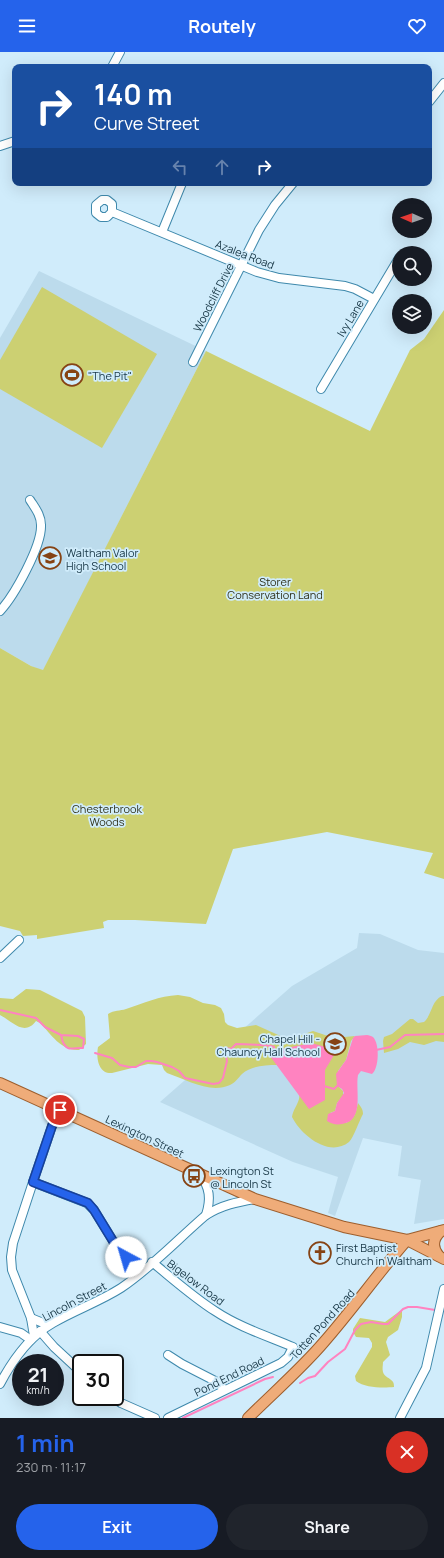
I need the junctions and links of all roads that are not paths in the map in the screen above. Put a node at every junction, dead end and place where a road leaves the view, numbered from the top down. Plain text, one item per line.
1 (120, 52) edge
2 (114, 64) edge
3 (444, 83) edge
4 (432, 98) edge
5 (12, 142) edge
6 (0, 146) edge
7 (181, 186) edge
8 (291, 186) edge
9 (112, 212) dead end
10 (162, 232) junction
11 (241, 266) junction
12 (392, 270) edge
13 (374, 300) junction
14 (193, 362) dead end
15 (320, 389) dead end
16 (30, 500) dead end
17 (0, 611) edge
18 (19, 940) dead end
19 (0, 958) edge
20 (0, 1083) edge
21 (60, 1110) junction
22 (200, 1174) junction
23 (33, 1182) junction
24 (255, 1199) junction
25 (206, 1215) junction
26 (442, 1230) edge
27 (407, 1240) junction
28 (442, 1258) edge
29 (152, 1262) junction
30 (138, 1274) junction
31 (444, 1289) edge
32 (31, 1318) junction
33 (48, 1326) junction
34 (0, 1327) edge
35 (35, 1336) junction
36 (293, 1347) joint
37 (168, 1355) dead end
38 (72, 1364) edge
39 (3, 1373) edge
40 (0, 1384) edge
41 (224, 1390) junction
42 (124, 1404) edge
43 (156, 1418) edge
44 (168, 1418) edge
45 (248, 1418) edge
46 (400, 1418) edge

1 - 2 street
3 - 4 street
5 - 6 street
7 - 10 street
8 - 11 street, Woodcliff Drive
9 - 10 street, Azalea Road
10 - 11 street, Azalea Road
11 - 13 street, Azalea Road
11 - 14 street, Woodcliff Drive
12 - 13 street, Ivy Lane
13 - 15 street, Ivy Lane
16 - 17 street
18 - 19 street
20 - 21 main road, Lexington Street
21 - 22 main road, Lexington Street
21 - 23 street
22 - 24 main road, Lexington Street
22 - 25 street
23 - 30 street
23 - 32 street
24 - 25 street, Lincoln Street
24 - 27 main road, Lexington Street
25 - 29 street, Lincoln Street
26 - 27 main road, Lexington Street
26 - 28 main road
27 - 28 main road
27 - 45 main road, Totten Pond Road
29 - 30 street, Lincoln Street
29 - 36 street, Bigelow Road
30 - 33 street, Lincoln Street
31 - 46 street
32 - 33 street
32 - 35 street
33 - 35 street, Lincoln Street
34 - 35 street
35 - 38 street
35 - 39 street, Lincoln Street
36 - 41 street, Pond End Road
37 - 41 street
39 - 40 street, Lincoln Street
41 - 44 street, Pond End Road
42 - 43 street

